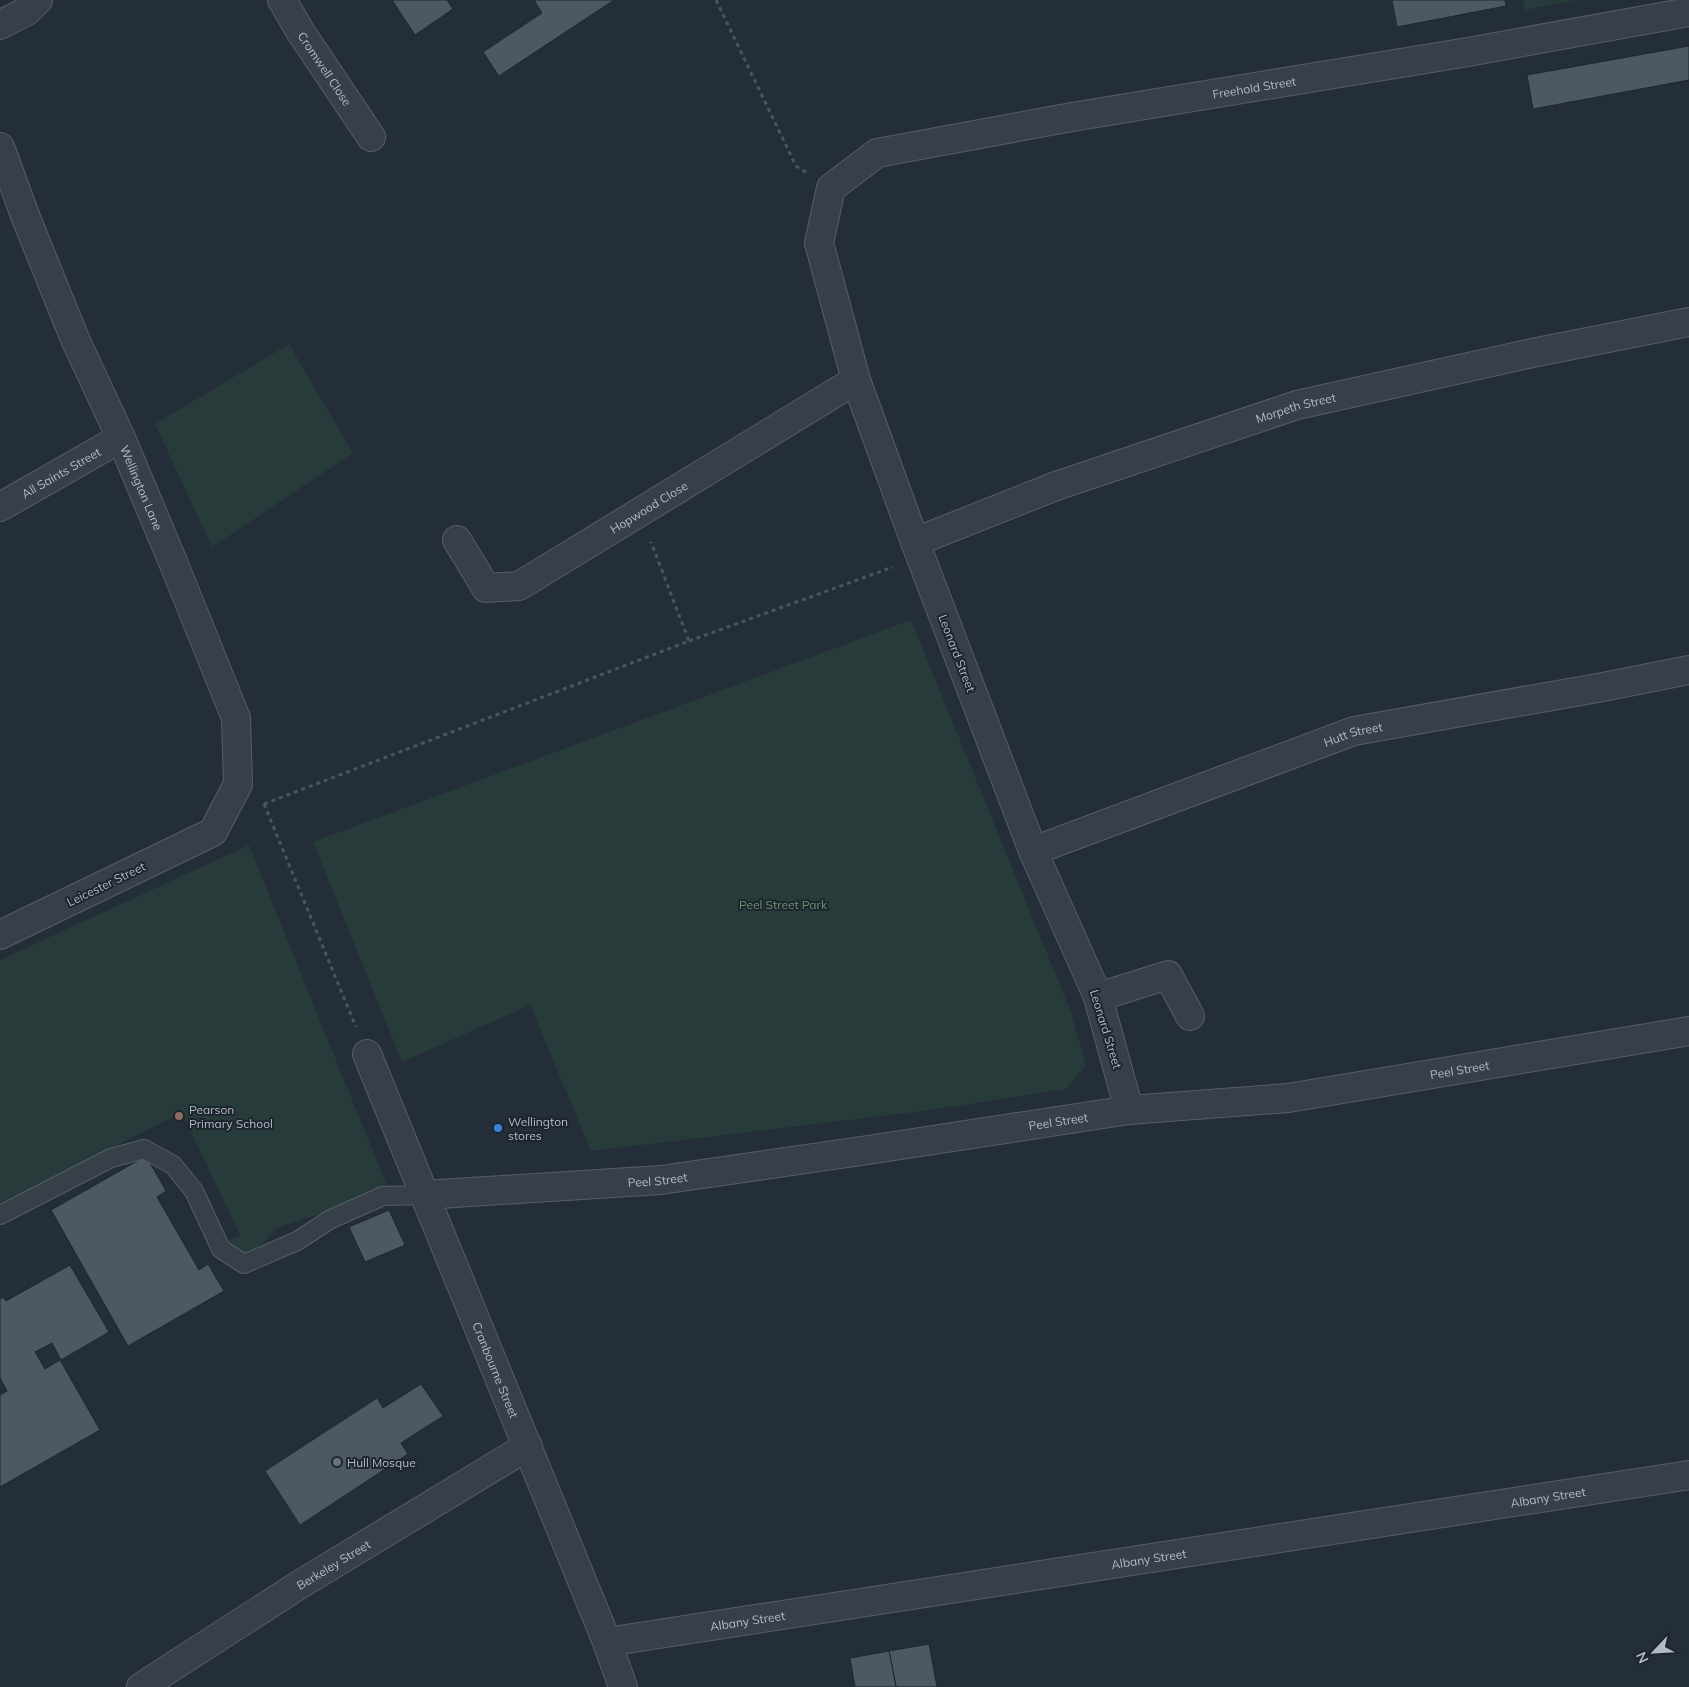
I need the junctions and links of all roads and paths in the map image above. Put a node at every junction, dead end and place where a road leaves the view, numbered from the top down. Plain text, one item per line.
1 (38, 0) edge
2 (282, 0) edge
3 (716, 0) edge
4 (1689, 12) edge
5 (0, 25) edge
6 (371, 137) dead end
7 (0, 147) edge
8 (831, 188) junction
9 (1689, 322) edge
10 (856, 380) junction
11 (121, 438) junction
12 (0, 507) edge
13 (639, 513) junction
14 (457, 540) dead end
15 (918, 549) junction
16 (689, 641) junction
17 (1689, 670) edge
18 (238, 784) junction
19 (264, 804) junction
20 (213, 832) joint
21 (1033, 851) junction
22 (0, 935) edge
23 (1098, 998) junction
24 (1190, 1016) dead end
25 (1689, 1031) edge
26 (367, 1054) joint
27 (1129, 1110) junction
28 (424, 1195) junction
29 (0, 1215) edge
30 (528, 1446) junction
31 (1689, 1476) edge
32 (607, 1642) junction
33 (141, 1687) edge
34 (623, 1687) edge

1 - 5 street
2 - 6 street, Cromwell Close
3 - 8 path
4 - 8 street, Freehold Street
7 - 11 street, Wellington Lane
8 - 10 street, Leonard Street
9 - 15 street, Morpeth Street
10 - 13 street, Hopwood Close
10 - 15 street, Leonard Street
11 - 12 street, All Saints Street
11 - 18 street, Wellington Lane
13 - 14 street, Hopwood Close
13 - 16 path
15 - 16 path
15 - 21 street, Leonard Street
16 - 19 path
17 - 21 street, Hutt Street
18 - 19 path
18 - 20 street, Wellington Lane
19 - 26 path
20 - 22 street, Leicester Street
21 - 23 street, Leonard Street
23 - 24 street
23 - 27 street, Leonard Street
25 - 27 street, Peel Street
26 - 28 street, Cranbourne Street
27 - 28 street, Peel Street
28 - 29 lane
28 - 30 street, Cranbourne Street
30 - 32 street, Cranbourne Street
30 - 33 street, Berkeley Street
31 - 32 street, Albany Street
32 - 34 street, Cranbourne Street

